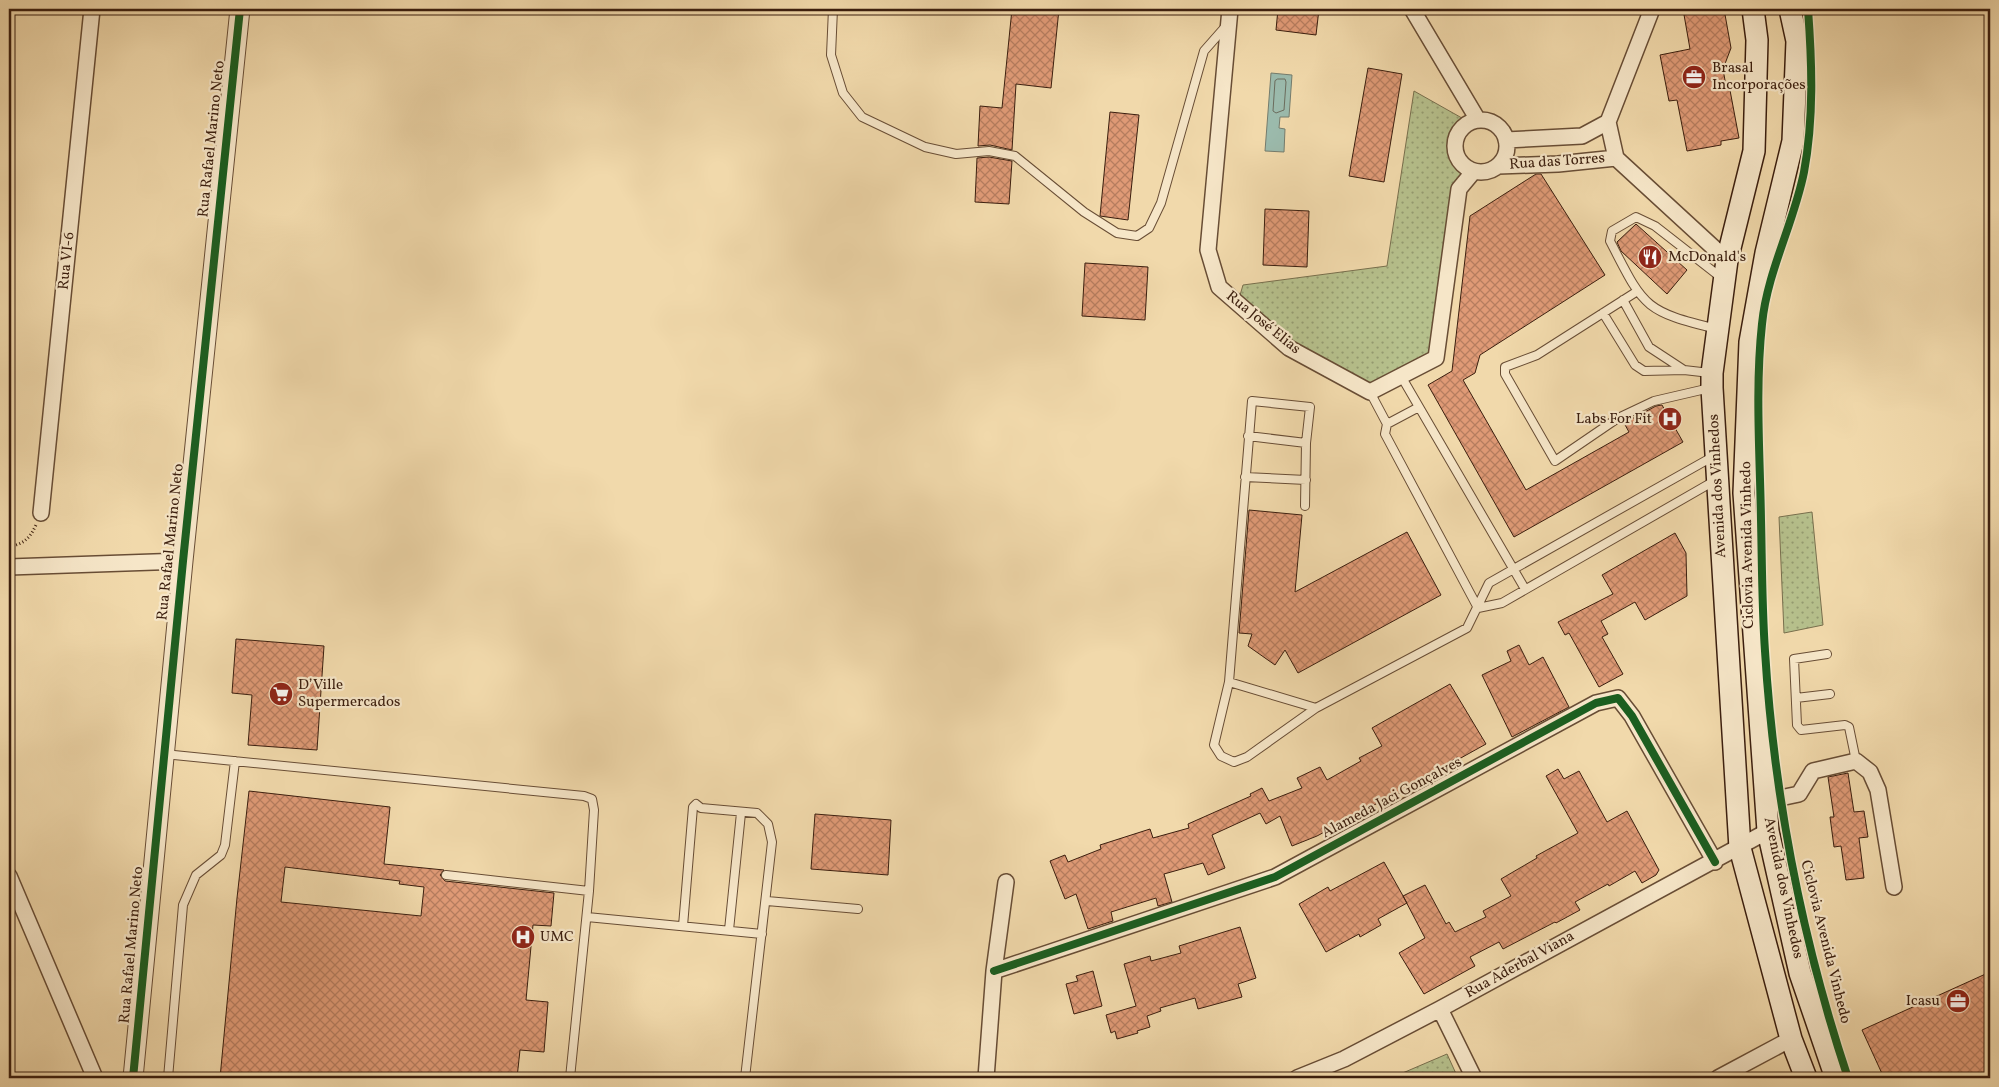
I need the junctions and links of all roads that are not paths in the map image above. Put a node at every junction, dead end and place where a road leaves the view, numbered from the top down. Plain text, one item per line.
1 (92, 9) edge
2 (240, 9) edge
3 (833, 9) edge
4 (1412, 9) edge
5 (1652, 9) edge
6 (1753, 9) edge
7 (1790, 9) edge
8 (1230, 15) edge
9 (1478, 120) junction
10 (1608, 122) junction
11 (1506, 140) junction
12 (1616, 158) junction
13 (1498, 166) junction
14 (1474, 171) junction
15 (1726, 270) junction
16 (1636, 292) junction
17 (1623, 300) junction
18 (1603, 313) junction
19 (1718, 329) junction
20 (1684, 370) junction
21 (1401, 376) junction
22 (1712, 380) junction
23 (1370, 392) junction
24 (1419, 407) junction
25 (1387, 424) junction
26 (1248, 436) junction
27 (1306, 443) junction
28 (1716, 454) junction
29 (1245, 477) junction
30 (1718, 479) junction
31 (1306, 480) junction
32 (1305, 506) dead end
33 (42, 513) road end
34 (183, 562) junction
35 (9, 567) edge
36 (1513, 569) junction
37 (1525, 589) junction
38 (1478, 608) junction
39 (1728, 649) junction
40 (1755, 649) junction
41 (1827, 654) dead end
42 (1228, 682) junction
43 (1830, 694) dead end
44 (1796, 698) junction
45 (1316, 708) junction
46 (164, 754) junction
47 (234, 760) junction
48 (1856, 761) junction
49 (1767, 807) junction
50 (741, 813) junction
51 (1768, 831) junction
52 (1740, 848) junction
53 (1715, 862) junction
54 (446, 875) dead end
55 (9, 876) edge
56 (1006, 882) dead end
57 (1894, 887) dead end
58 (589, 891) junction
59 (767, 900) junction
60 (858, 909) dead end
61 (587, 917) junction
62 (683, 926) junction
63 (729, 930) junction
64 (762, 934) junction
65 (994, 971) junction
66 (1440, 1009) junction
67 (1791, 1039) junction
68 (95, 1078) edge
69 (134, 1078) edge
70 (168, 1078) edge
71 (570, 1078) edge
72 (745, 1078) edge
73 (986, 1078) edge
74 (1297, 1078) edge
75 (1474, 1078) edge
76 (1718, 1078) edge
77 (1806, 1078) edge
78 (1836, 1078) edge

1 - 33 street, Rua VI-6
2 - 34 street, Rua Rafael Marino Neto
3 - 8 lane
4 - 9 street
5 - 10 street
6 - 15 main road, Avenida dos Vinhedos
7 - 40 main road, Avenida dos Vinhedos
8 - 23 street, Rua José Elias
9 - 11 street
9 - 14 street
10 - 11 street, Rua das Torres
10 - 12 street
11 - 13 street
12 - 13 street, Rua das Torres
12 - 15 street
13 - 14 street
14 - 21 street
15 - 16 lane
15 - 19 main road, Avenida dos Vinhedos
16 - 17 lane
16 - 19 lane
17 - 18 lane
17 - 20 lane
18 - 20 lane
18 - 22 lane
19 - 22 main road, Avenida dos Vinhedos
20 - 22 lane
21 - 23 street
21 - 24 lane
22 - 28 main road, Avenida dos Vinhedos
23 - 25 lane
24 - 25 lane
24 - 36 lane
25 - 38 lane
26 - 27 lane
26 - 27 lane
26 - 29 lane
27 - 31 lane
28 - 30 main road, Avenida dos Vinhedos
28 - 36 lane
29 - 31 lane
29 - 42 lane
30 - 37 lane
30 - 39 main road, Avenida dos Vinhedos
31 - 32 lane
34 - 35 street
34 - 46 street, Rua Rafael Marino Neto
36 - 37 lane
36 - 38 lane
37 - 38 lane
38 - 45 lane
39 - 40 main road
39 - 52 main road, Avenida dos Vinhedos
40 - 49 main road, Avenida dos Vinhedos
41 - 44 lane
42 - 45 lane
42 - 45 lane
43 - 44 lane
44 - 48 lane
46 - 47 lane
46 - 69 street, Rua Rafael Marino Neto
47 - 58 lane
47 - 70 lane
48 - 49 street
48 - 57 street
49 - 51 main road, Avenida dos Vinhedos
50 - 59 lane
50 - 62 lane
50 - 63 lane
51 - 52 street, Rua Aderbal Viana
51 - 78 main road, Avenida dos Vinhedos
52 - 53 street, Rua Aderbal Viana
52 - 67 main road, Avenida dos Vinhedos
53 - 65 street, Alameda Jaci Gonçalves
53 - 66 street, Rua Aderbal Viana
54 - 58 lane
55 - 68 street
56 - 65 street
58 - 61 lane
59 - 60 lane
59 - 64 lane
61 - 62 lane
61 - 71 lane
62 - 63 lane
63 - 64 lane
64 - 72 lane
65 - 73 street
66 - 74 street, Rua Aderbal Viana
66 - 75 street
67 - 76 street
67 - 77 main road, Avenida dos Vinhedos

